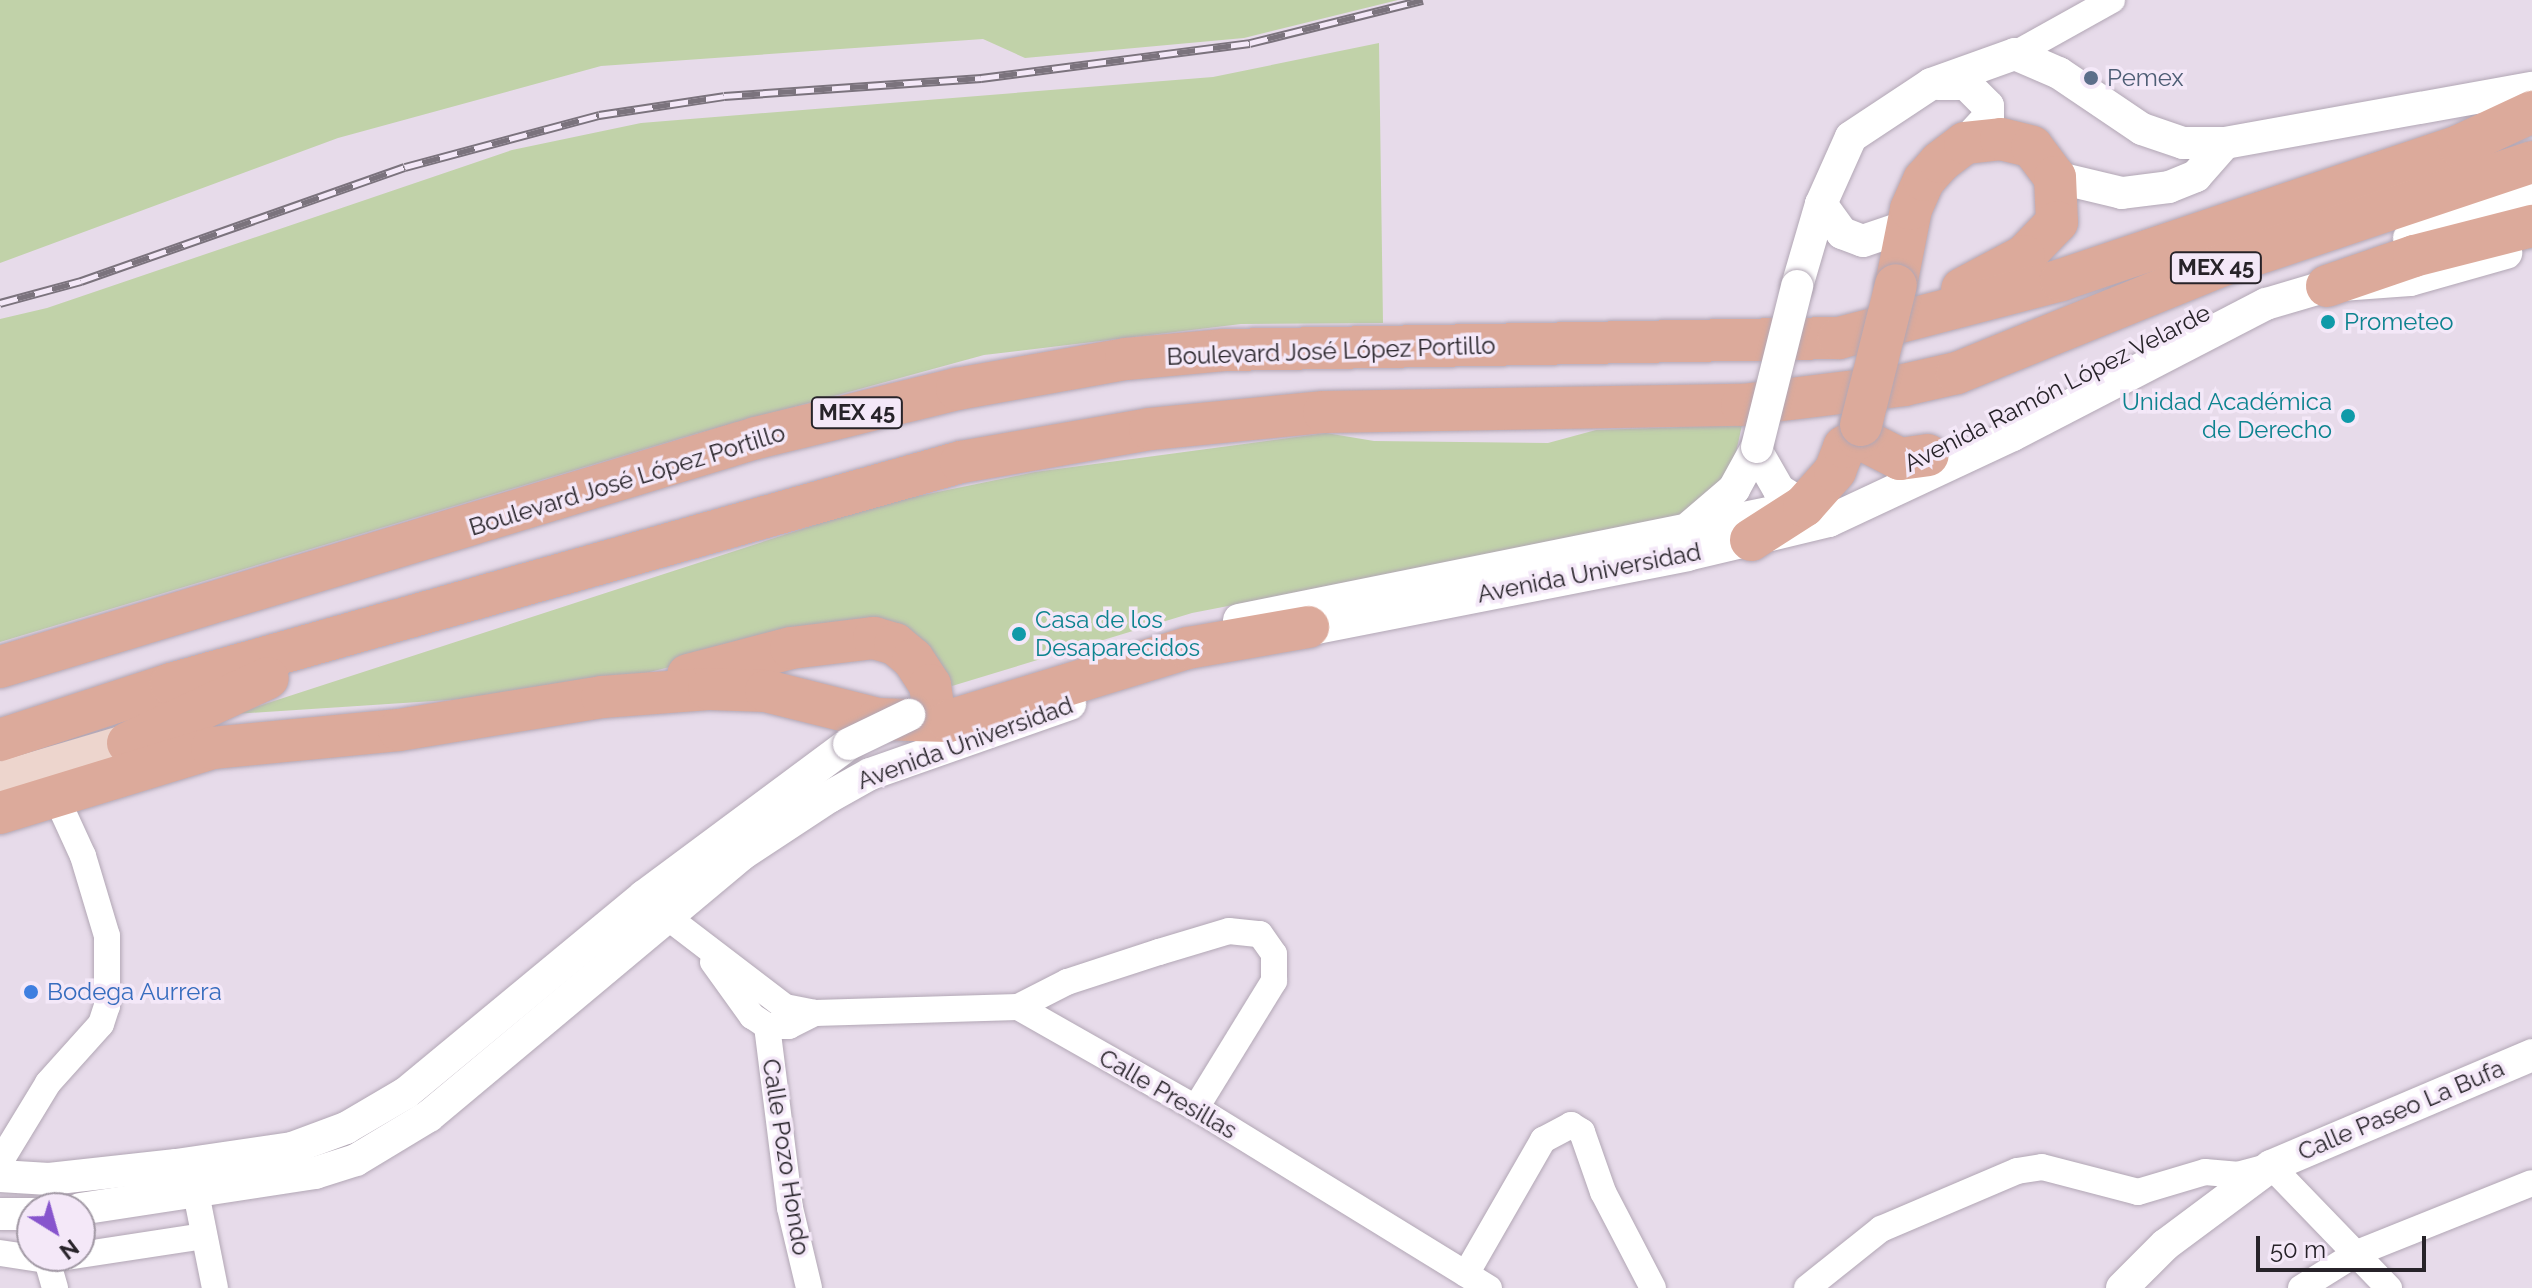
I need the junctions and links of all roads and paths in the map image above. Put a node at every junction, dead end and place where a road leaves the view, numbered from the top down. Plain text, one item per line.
1 (2112, 0) edge
2 (2015, 54) junction
3 (1931, 84) junction
4 (2532, 88) edge
5 (2532, 112) edge
6 (1965, 143) junction
7 (2225, 143) junction
8 (2532, 162) edge
9 (2055, 177) junction
10 (2532, 199) edge
11 (1821, 204) junction
12 (1907, 226) junction
13 (2532, 226) edge
14 (2532, 246) edge
15 (2327, 286) junction
16 (1905, 302) junction
17 (1860, 431) junction
18 (1756, 449) junction
19 (1928, 455) junction
20 (1860, 498) junction
21 (1817, 513) junction
22 (1681, 533) junction
23 (1751, 540) joint
24 (1308, 627) junction
25 (354, 636) junction
26 (0, 667) edge
27 (602, 697) junction
28 (934, 707) junction
29 (0, 740) edge
30 (128, 743) junction
31 (212, 748) junction
32 (0, 781) edge
33 (56, 797) junction
34 (0, 813) edge
35 (654, 907) junction
36 (703, 947) junction
37 (1018, 1007) junction
38 (815, 1013) junction
39 (767, 1026) junction
40 (2532, 1055) edge
41 (1196, 1108) junction
42 (0, 1162) edge
43 (2271, 1166) junction
44 (0, 1176) edge
45 (2532, 1183) edge
46 (196, 1193) junction
47 (96, 1207) edge
48 (203, 1236) junction
49 (96, 1252) edge
50 (2357, 1253) junction
51 (1466, 1274) junction
52 (215, 1288) edge
53 (809, 1288) edge
54 (1489, 1288) edge
55 (1653, 1288) edge
56 (1807, 1288) edge
57 (2122, 1288) edge
58 (2301, 1288) edge
59 (2389, 1288) edge

1 - 2 street
2 - 3 street
2 - 7 street
3 - 6 street
3 - 11 street
4 - 7 street
5 - 16 main road, MEX 45
6 - 9 main road
6 - 12 main road
7 - 9 street
8 - 25 main road, MEX 45
9 - 16 main road
10 - 19 street, Avenida Ramón López Velarde
11 - 12 street
11 - 18 street, bridge
12 - 16 main road
13 - 15 main road
14 - 15 street, Avenida Ramón López Velarde
15 - 20 street, Avenida Ramón López Velarde
16 - 17 main road, bridge
16 - 26 main road, Boulevard José López Portillo / MEX 45
17 - 19 main road
17 - 21 main road
18 - 21 street
18 - 22 street
19 - 20 street, Avenida Ramón López Velarde
20 - 21 street, Avenida Universidad
21 - 22 street, Avenida Universidad
21 - 23 main road
22 - 28 street, Avenida Universidad
23 - 24 street, Avenida Universidad
24 - 27 main road
24 - 35 street, Avenida Universidad
25 - 29 main road, MEX 45
25 - 30 main road
27 - 28 main road
27 - 31 main road
28 - 35 street, Avenida Universidad, bridge
30 - 31 main road
30 - 32 main road
31 - 33 main road
33 - 34 main road
33 - 42 street
35 - 36 street, Calle Pozo Hondo
35 - 44 street, Avenida Universidad
35 - 46 street, Avenida Universidad
36 - 38 street, Calle Pozo Hondo
36 - 39 street, Calle Pozo Hondo
37 - 38 street
37 - 41 street, Calle Presillas
37 - 41 street
38 - 39 street, Calle Pozo Hondo
39 - 53 street, Calle Pozo Hondo
40 - 43 street, Calle Paseo La Bufa
41 - 51 street, Calle Presillas
43 - 50 street
43 - 56 street
43 - 57 street, Calle Paseo La Bufa
45 - 50 street
46 - 47 street, Avenida Universidad
46 - 48 street
48 - 49 street
48 - 52 street
50 - 58 street
50 - 59 street
51 - 54 street, Calle Presillas
51 - 55 street

